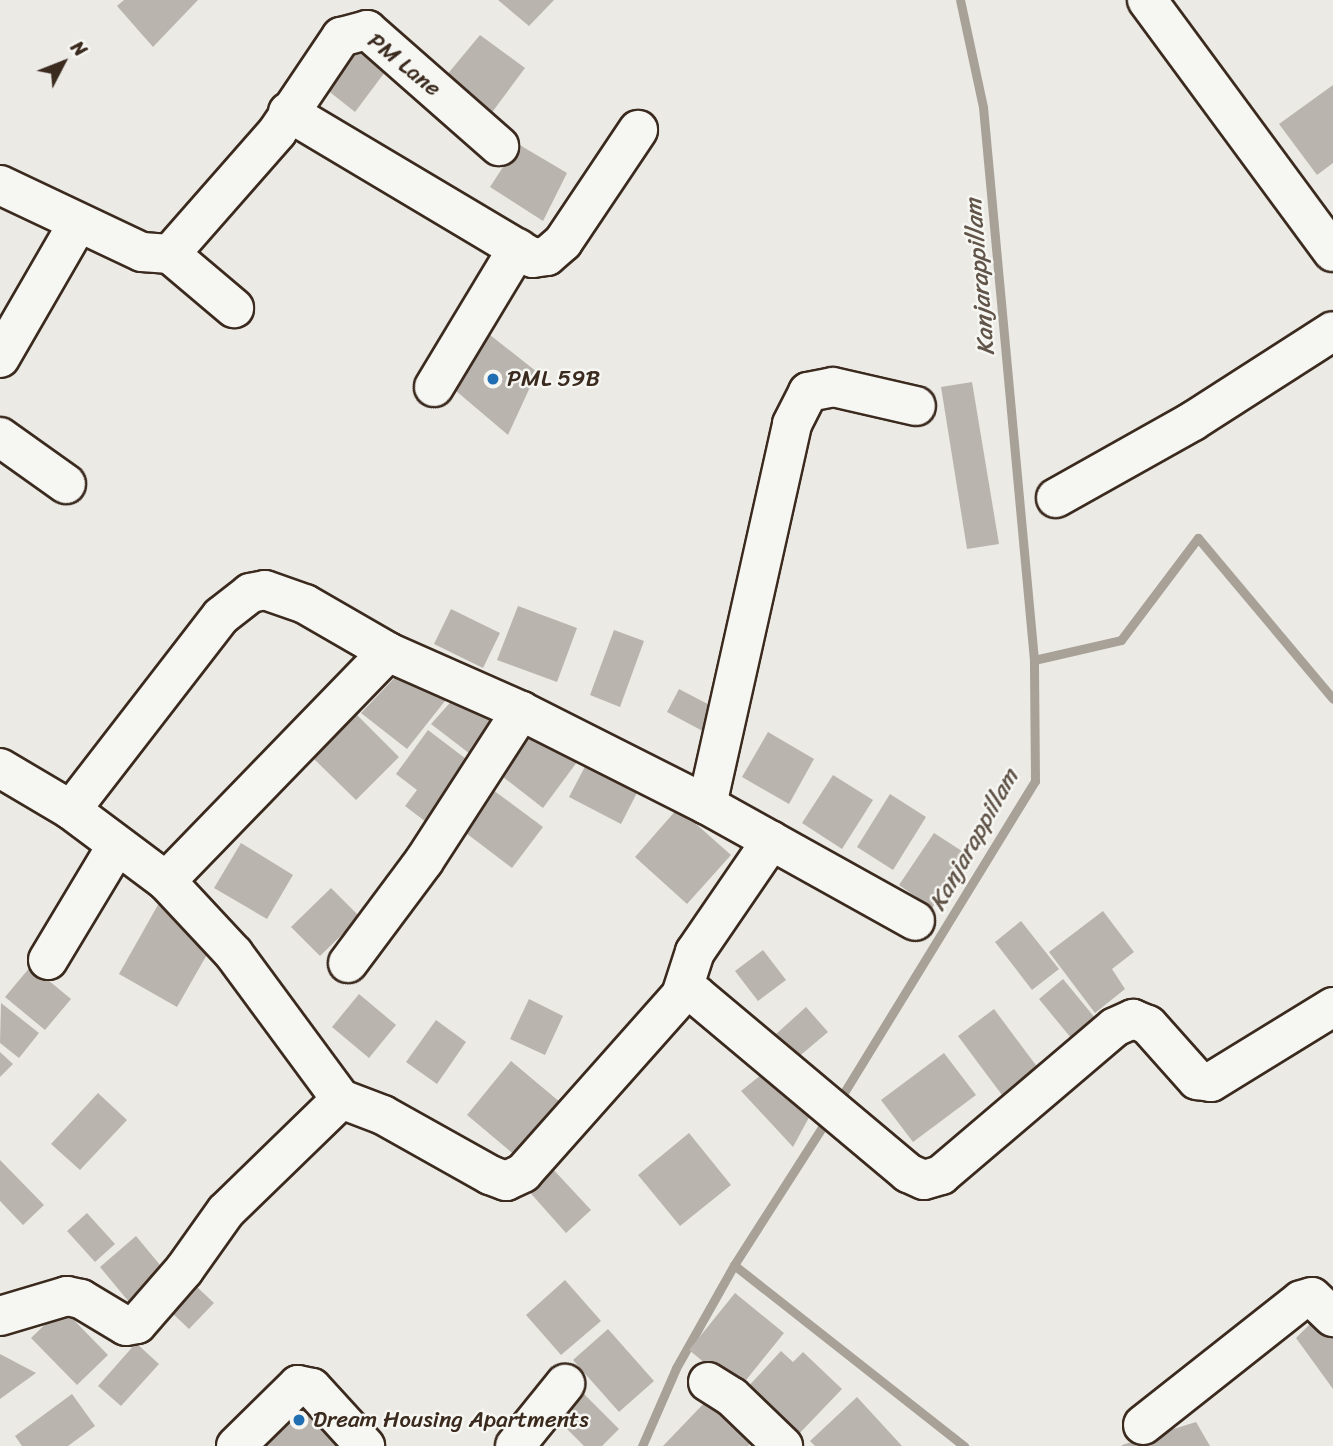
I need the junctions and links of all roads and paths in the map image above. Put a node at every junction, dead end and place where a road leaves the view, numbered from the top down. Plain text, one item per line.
1 (1147, 0) edge
2 (288, 112) junction
3 (638, 130) dead end
4 (499, 146) dead end
5 (0, 185) edge
6 (78, 223) junction
7 (518, 248) junction
8 (1333, 252) edge
9 (170, 254) junction
10 (234, 308) dead end
11 (1333, 331) edge
12 (0, 358) edge
13 (434, 387) dead end
14 (916, 406) dead end
15 (0, 438) edge
16 (66, 484) dead end
17 (1056, 498) dead end
18 (388, 653) junction
19 (521, 711) junction
20 (0, 768) edge
21 (707, 805) junction
22 (71, 810) junction
23 (771, 841) junction
24 (117, 845) junction
25 (166, 881) junction
26 (915, 921) dead end
27 (48, 960) dead end
28 (348, 963) dead end
29 (681, 995) junction
30 (1333, 1007) edge
31 (341, 1100) junction
32 (0, 1316) edge
33 (1333, 1317) edge
34 (708, 1382) dead end
35 (565, 1384) dead end
36 (1143, 1425) dead end
37 (236, 1446) edge
38 (365, 1446) edge
39 (514, 1446) edge
40 (782, 1446) edge

1 - 8 street
2 - 4 street, PM Lane
2 - 7 street
2 - 9 street, PM Lane
3 - 7 street
5 - 6 street
6 - 9 street
6 - 12 street
7 - 13 street
9 - 10 street
11 - 17 street
14 - 21 street
15 - 16 street
18 - 19 street
18 - 22 street
18 - 25 street
19 - 21 street
19 - 28 street
20 - 22 street
21 - 23 street
22 - 24 street
23 - 26 street
23 - 29 street
24 - 25 street
24 - 27 street
25 - 31 street
29 - 30 street
29 - 31 street
31 - 32 street
33 - 36 street
34 - 40 street
35 - 39 street
37 - 38 street

